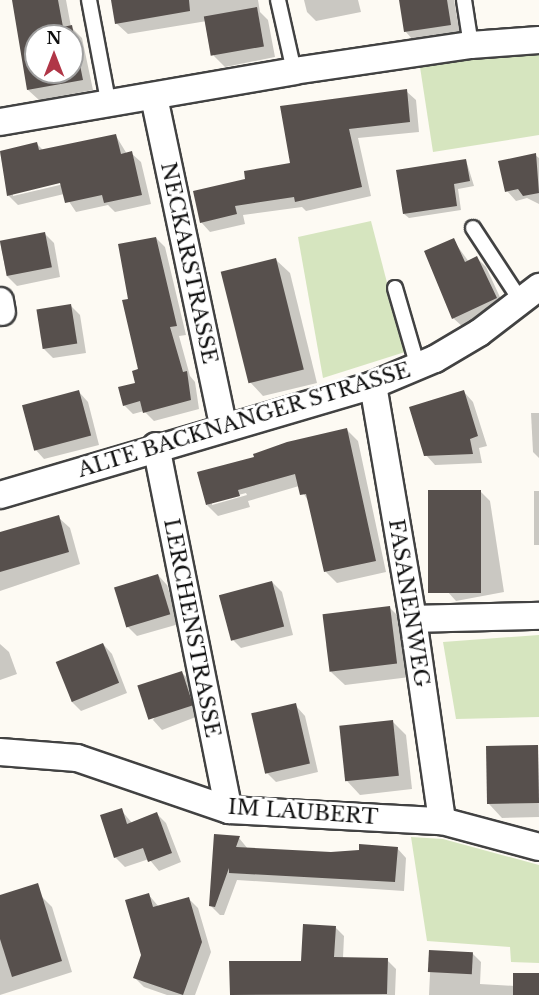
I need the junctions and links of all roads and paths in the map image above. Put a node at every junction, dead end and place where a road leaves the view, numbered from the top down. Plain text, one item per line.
1 (89, 0) edge
2 (278, 0) edge
3 (464, 0) edge
4 (539, 40) edge
5 (471, 45) junction
6 (294, 71) junction
7 (154, 98) junction
8 (109, 105) junction
9 (0, 122) edge
10 (473, 228) dead end
11 (395, 288) dead end
12 (530, 294) edge
13 (418, 367) junction
14 (373, 385) junction
15 (224, 428) junction
16 (156, 446) junction
17 (0, 495) edge
18 (539, 616) edge
19 (413, 619) junction
20 (0, 752) edge
21 (229, 810) junction
22 (442, 821) junction
23 (539, 848) edge

1 - 8 lane
2 - 6 lane
3 - 5 lane
4 - 5 street
5 - 6 street
6 - 7 street
7 - 8 street
7 - 15 street, NECKARSTRASSE
8 - 9 street
10 - 12 lane
11 - 13 lane
12 - 13 street, ALTE BACKNANGER STRASSE
13 - 14 street, ALTE BACKNANGER STRASSE
14 - 15 street, ALTE BACKNANGER STRASSE
14 - 19 street, FASANENWEG
15 - 16 street, ALTE BACKNANGER STRASSE
16 - 17 street, ALTE BACKNANGER STRASSE
16 - 21 street, LERCHENSTRASSE
18 - 19 street
19 - 22 street, FASANENWEG
20 - 21 street, IM LAUBERT
21 - 22 street, IM LAUBERT
22 - 23 street, IM LAUBERT

